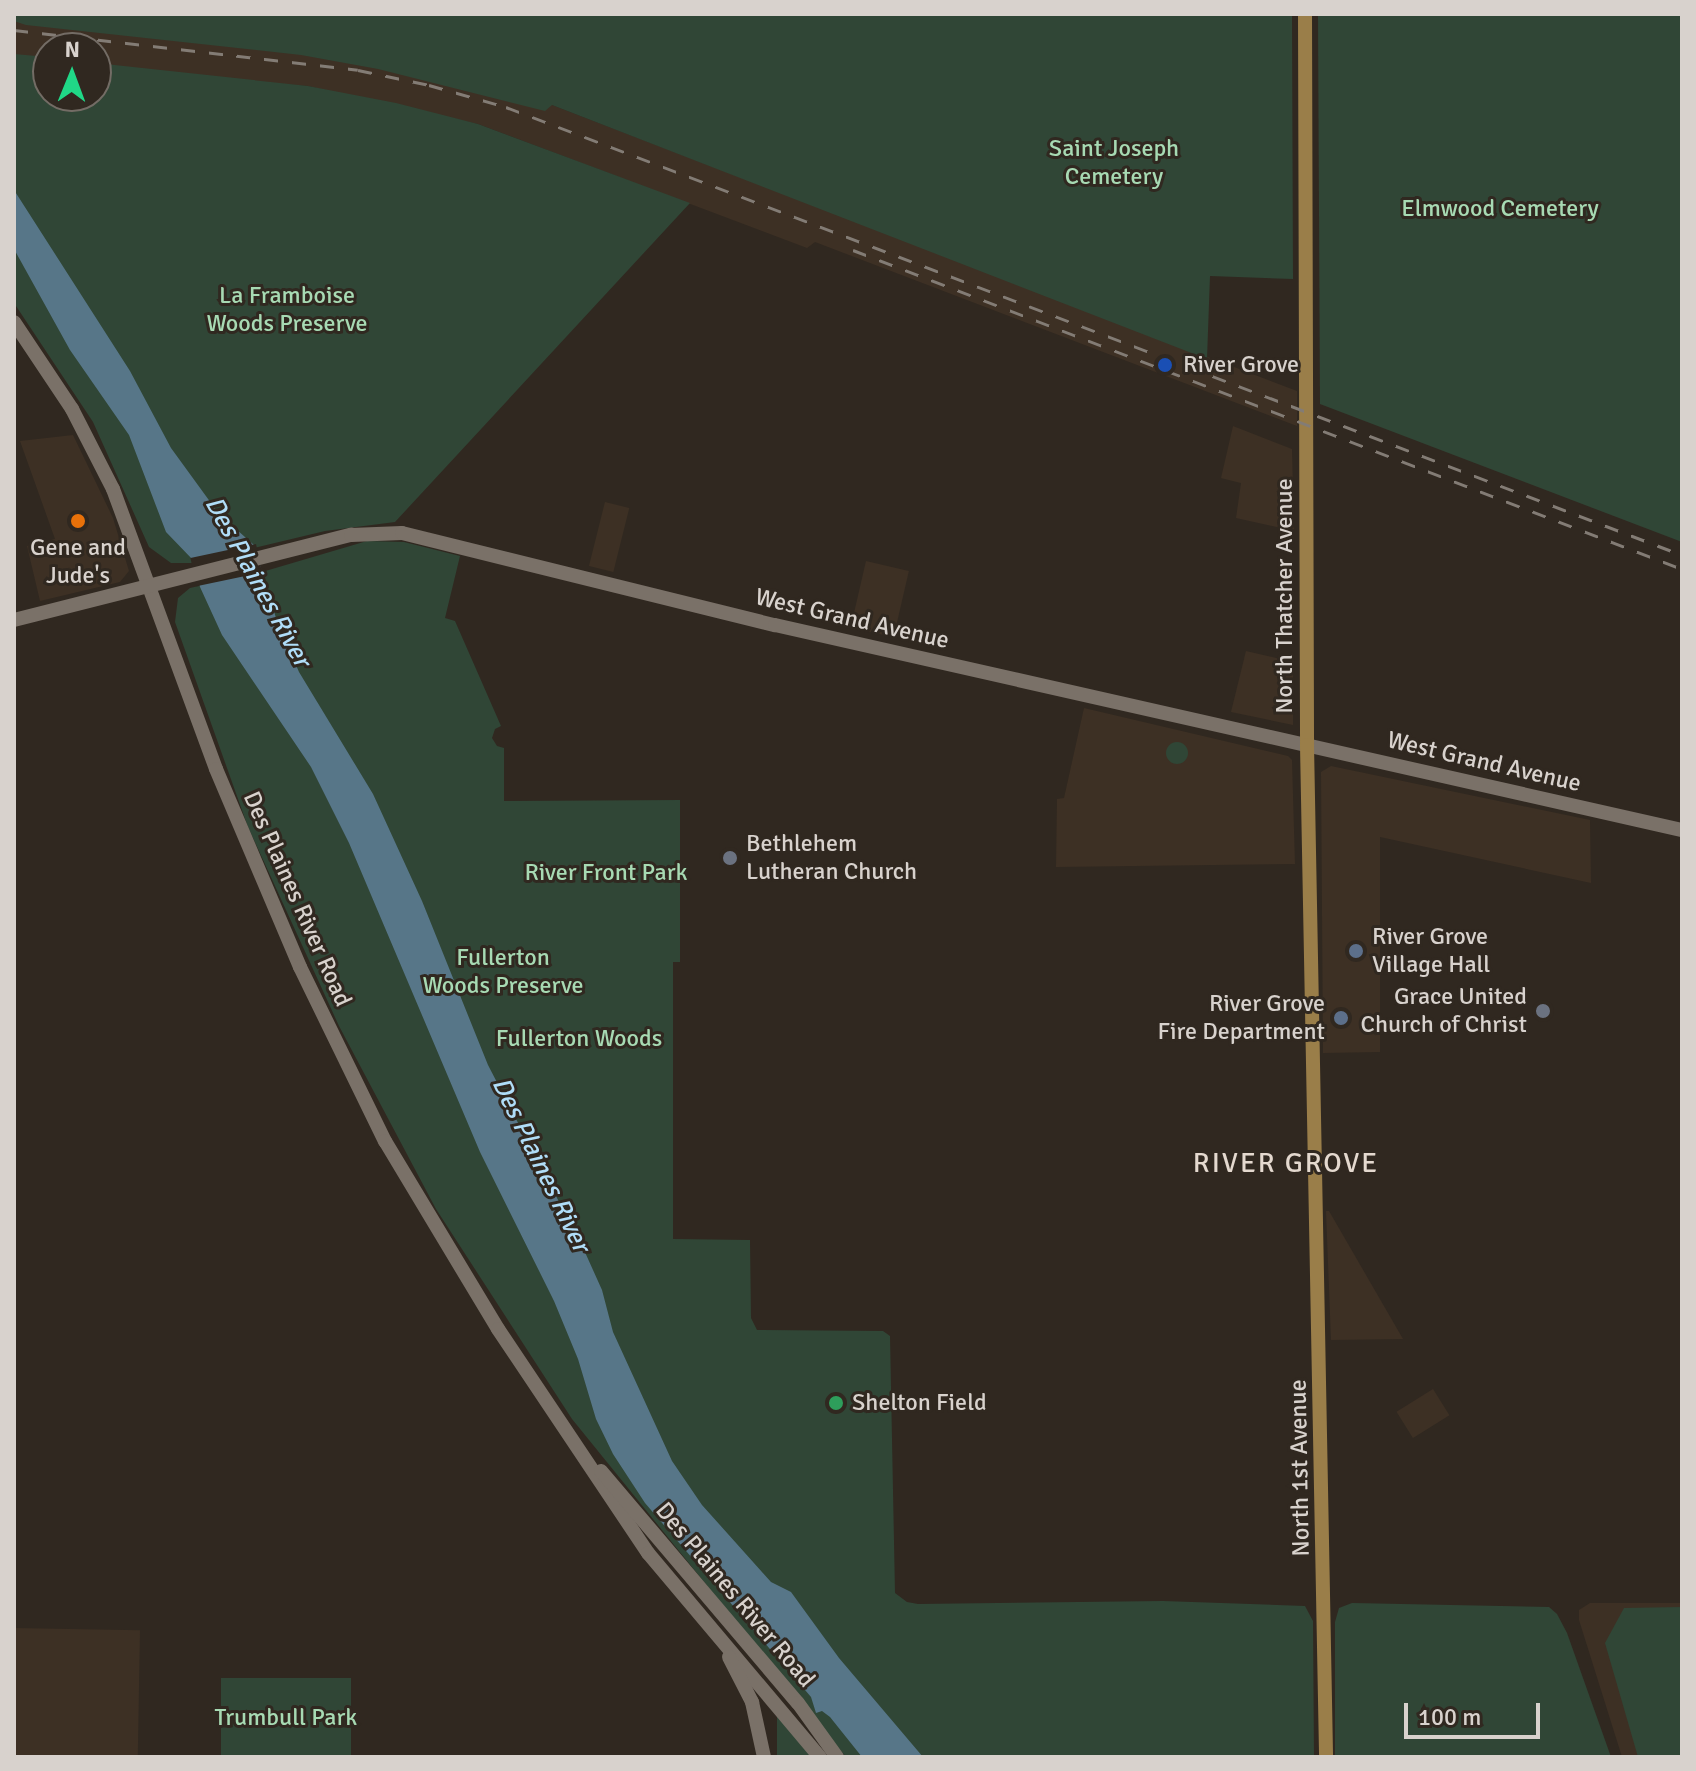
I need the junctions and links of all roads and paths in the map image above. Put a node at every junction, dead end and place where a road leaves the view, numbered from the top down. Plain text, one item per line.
1 (1305, 14) edge
2 (14, 322) edge
3 (150, 586) junction
4 (14, 620) edge
5 (1307, 745) junction
6 (1682, 830) edge
7 (1316, 1178) joint
8 (594, 1467) junction
9 (717, 1635) junction
10 (764, 1757) edge
11 (820, 1757) edge
12 (837, 1757) edge
13 (1326, 1757) edge

1 - 5 main road, North Thatcher Avenue
2 - 3 main road, Des Plaines River Road
3 - 4 main road, West Grand Avenue
3 - 5 main road, West Grand Avenue
3 - 8 main road, Des Plaines River Road
5 - 6 main road, West Grand Avenue
5 - 7 main road, North Thatcher Avenue
7 - 13 main road, North 1st Avenue
8 - 9 main road, Des Plaines River Road
8 - 12 main road, Des Plaines River Road
9 - 10 main road
9 - 11 main road, Des Plaines River Road

